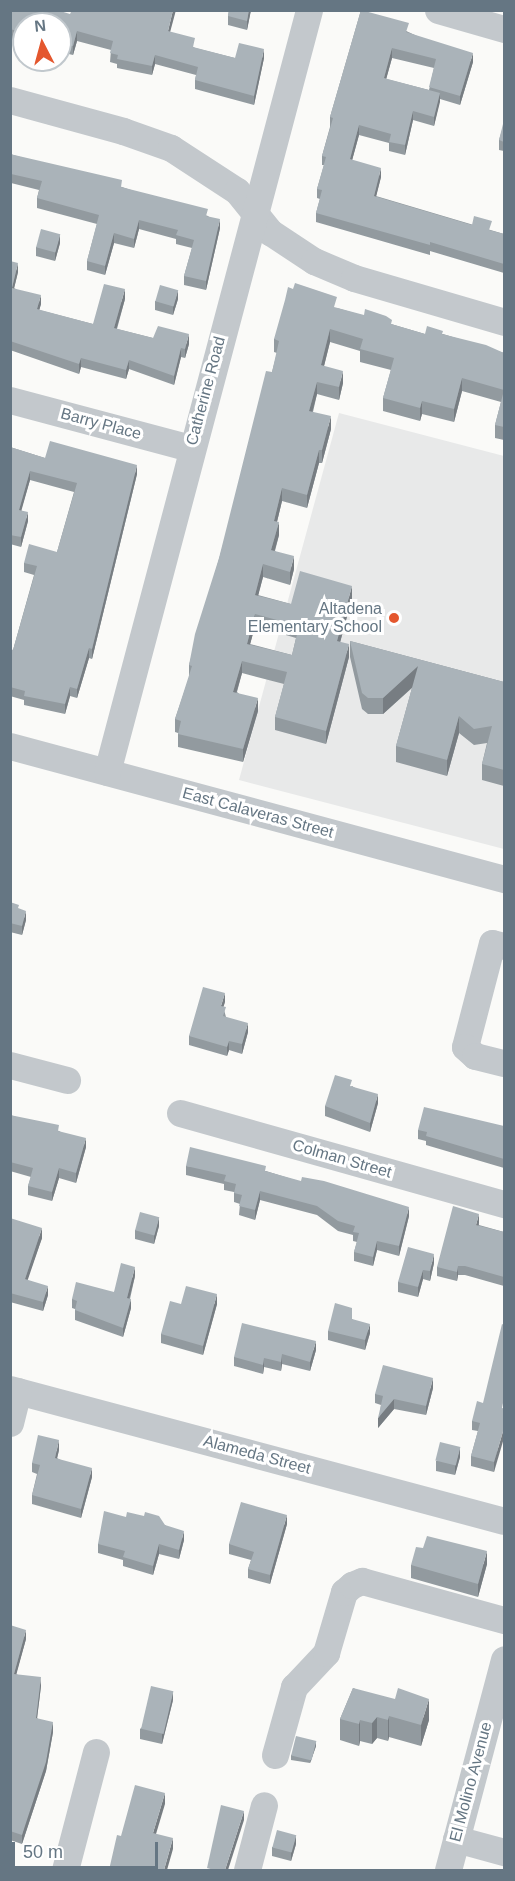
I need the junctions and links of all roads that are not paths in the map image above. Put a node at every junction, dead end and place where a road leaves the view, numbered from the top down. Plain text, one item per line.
1 (309, 10) edge
2 (438, 10) edge
3 (504, 29) edge
4 (10, 100) edge
5 (253, 214) junction
6 (504, 322) edge
7 (10, 400) edge
8 (191, 448) junction
9 (10, 746) edge
10 (107, 772) junction
11 (504, 879) edge
12 (504, 946) edge
13 (504, 1063) edge
14 (10, 1065) edge
15 (67, 1080) dead end
16 (180, 1113) dead end
17 (504, 1204) edge
18 (14, 1390) edge
19 (10, 1423) edge
20 (504, 1521) edge
21 (504, 1620) edge
22 (504, 1659) edge
23 (96, 1752) dead end
24 (275, 1755) dead end
25 (264, 1805) dead end
26 (456, 1839) junction
27 (504, 1852) edge
28 (65, 1870) edge
29 (247, 1870) edge
30 (448, 1870) edge

1 - 5 street, Catherine Road
2 - 3 street
4 - 5 street
5 - 6 street
5 - 8 street, Catherine Road
7 - 8 street, Barry Place
8 - 10 street, Catherine Road
9 - 10 street, East Calaveras Street
10 - 11 street, East Calaveras Street
12 - 13 street
14 - 15 street
16 - 17 street, Colman Street
18 - 19 street
18 - 20 street, Alameda Street
21 - 24 street
22 - 26 street, El Molino Avenue
23 - 28 street
25 - 29 street
26 - 27 street
26 - 30 street, El Molino Avenue

